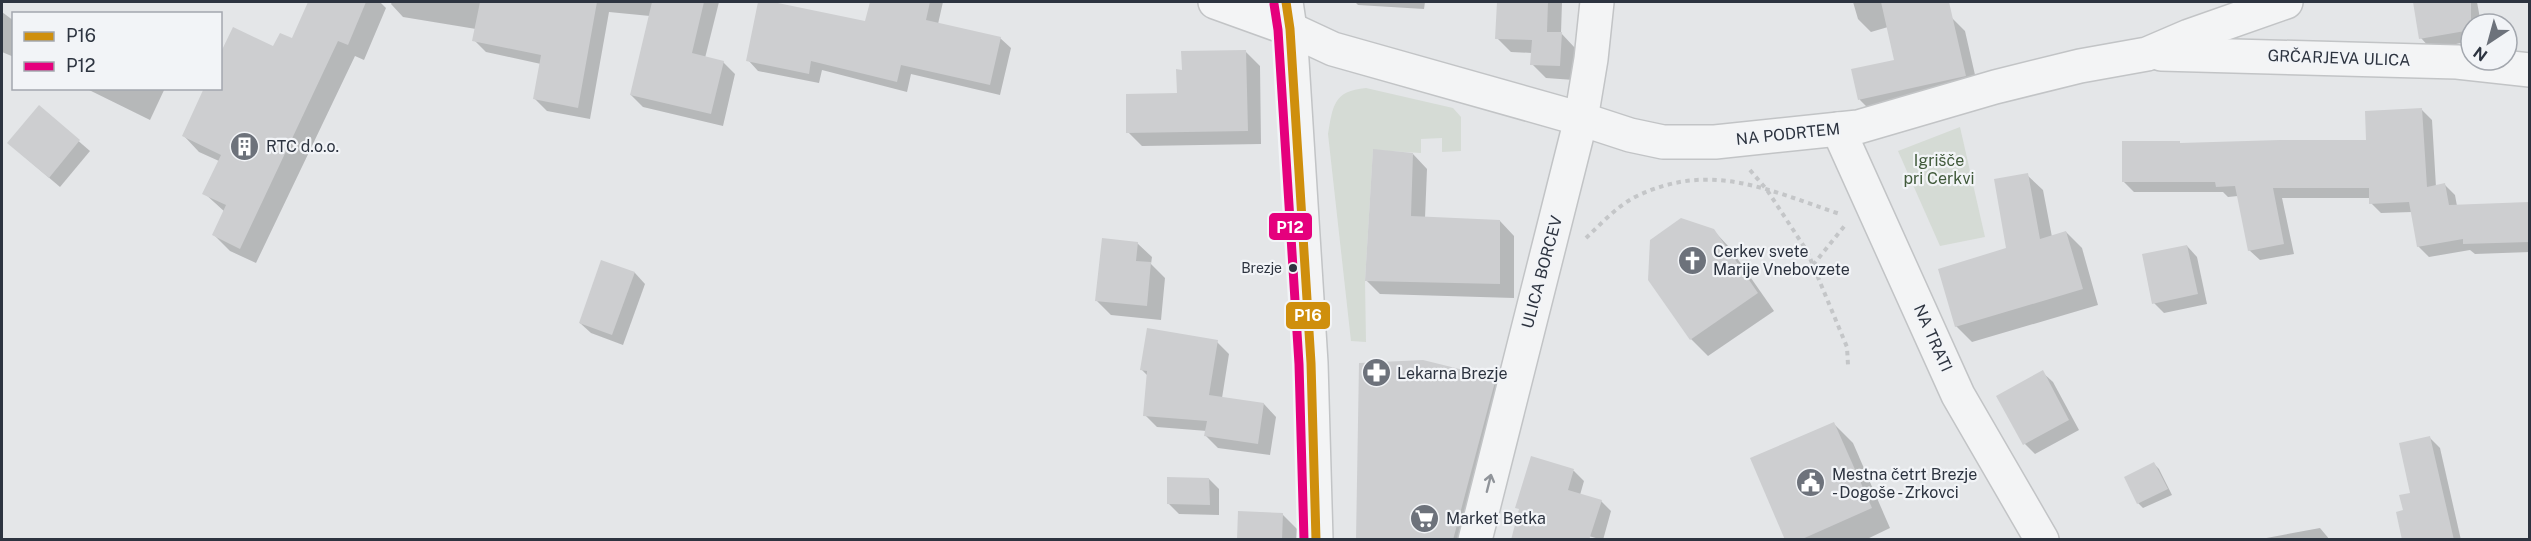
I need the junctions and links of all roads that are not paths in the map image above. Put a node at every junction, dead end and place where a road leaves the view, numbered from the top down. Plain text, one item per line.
1 (1215, 2) edge
2 (1597, 2) edge
3 (2286, 2) edge
4 (1288, 15) edge
5 (2147, 54) junction
6 (2529, 70) edge
7 (1581, 119) junction
8 (1838, 129) junction
9 (1316, 540) edge
10 (1474, 540) edge
11 (2042, 540) edge

1 - 4 street, NA PODRTEM
2 - 7 street, ULICA BORCEV
3 - 5 street, NA PODRTEM
4 - 7 street, NA PODRTEM
4 - 9 street
5 - 6 street, GRČARJEVA ULICA
5 - 8 street, NA PODRTEM
7 - 8 street, NA PODRTEM
10 -> 7 street, ULICA BORCEV
8 - 11 street, NA TRATI

